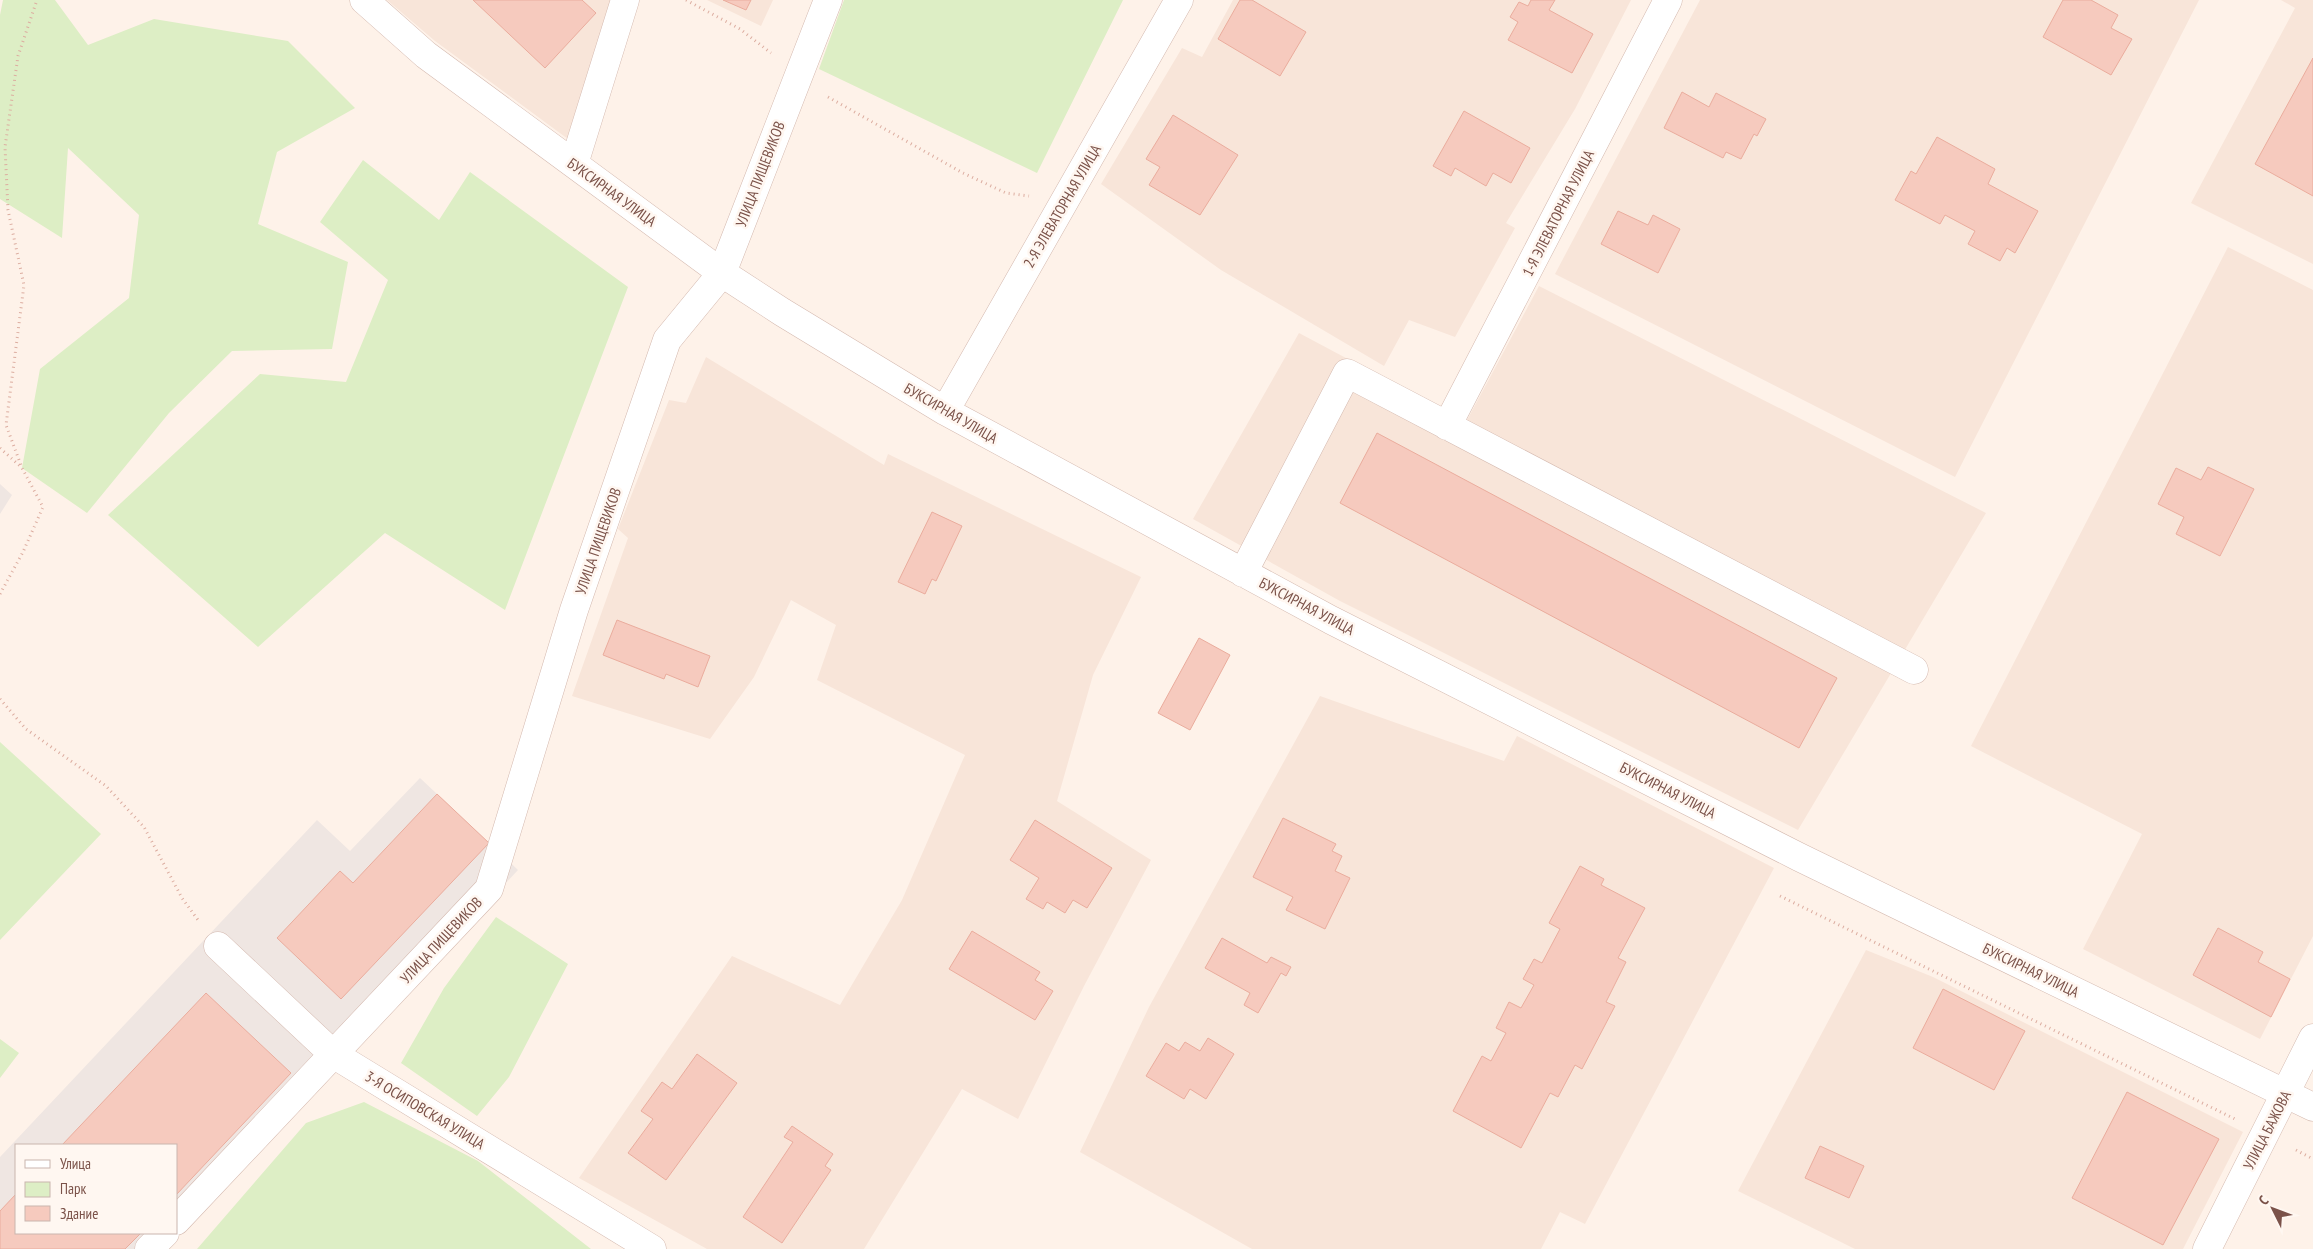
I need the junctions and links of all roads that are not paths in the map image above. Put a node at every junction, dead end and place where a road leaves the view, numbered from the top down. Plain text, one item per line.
1 (364, 0) edge
2 (625, 0) edge
3 (828, 0) edge
4 (1179, 0) edge
5 (1668, 0) edge
6 (574, 164) junction
7 (722, 273) junction
8 (945, 411) junction
9 (1447, 426) junction
10 (1243, 573) junction
11 (1914, 670) dead end
12 (218, 946) road end
13 (2313, 1038) edge
14 (333, 1054) junction
15 (2285, 1094) junction
16 (2313, 1107) edge
17 (178, 1218) edge
18 (164, 1234) edge
19 (149, 1249) edge
20 (652, 1249) edge
21 (2207, 1249) edge

1 - 6 street, БУКСИРНАЯ УЛИЦА
2 - 6 street
3 - 7 street, УЛИЦА ПИЩЕВИКОВ
4 - 8 street, 2-Я ЭЛЕВАТОРНАЯ УЛИЦА
5 - 9 street, 1-Я ЭЛЕВАТОРНАЯ УЛИЦА
6 - 7 street, БУКСИРНАЯ УЛИЦА
7 - 8 street, БУКСИРНАЯ УЛИЦА
7 - 14 street, УЛИЦА ПИЩЕВИКОВ
8 - 10 street, БУКСИРНАЯ УЛИЦА
9 - 10 street
9 - 11 street
10 - 15 street, БУКСИРНАЯ УЛИЦА
12 - 14 street, 3-Я ОСИПОВСКАЯ УЛИЦА
13 - 15 street, УЛИЦА БАЖОВА
14 - 17 street, УЛИЦА ПИЩЕВИКОВ
14 - 20 street, 3-Я ОСИПОВСКАЯ УЛИЦА
15 - 16 street, БУКСИРНАЯ УЛИЦА
15 - 21 street, УЛИЦА БАЖОВА
18 - 19 street

